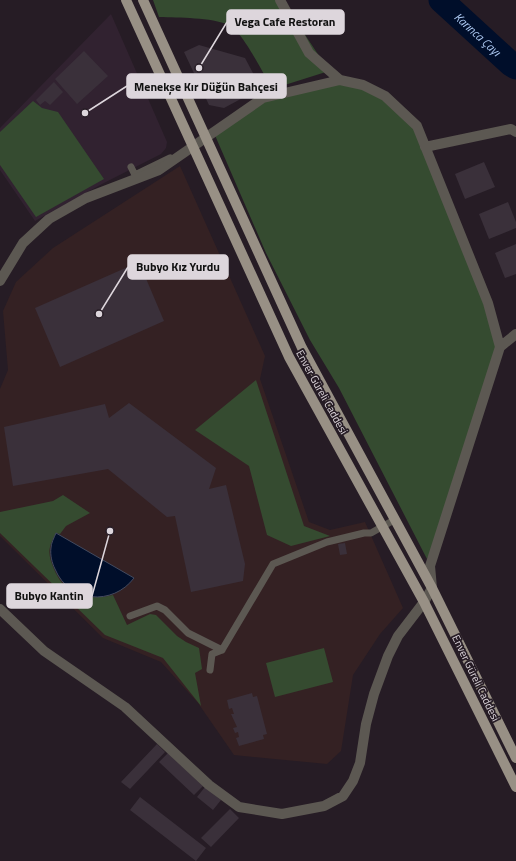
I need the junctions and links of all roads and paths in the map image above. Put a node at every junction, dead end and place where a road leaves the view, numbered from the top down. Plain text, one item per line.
1 (126, 0) edge
2 (143, 0) edge
3 (280, 0) edge
4 (340, 80) junction
5 (516, 132) edge
6 (206, 139) junction
7 (192, 146) junction
8 (425, 147) junction
9 (181, 152) junction
10 (131, 167) dead end
11 (0, 281) edge
12 (516, 334) edge
13 (500, 347) junction
14 (394, 520) junction
15 (382, 526) junction
16 (432, 588) junction
17 (424, 602) junction
18 (0, 609) edge
19 (130, 616) dead end
20 (222, 650) junction
21 (210, 670) dead end
22 (516, 758) edge
23 (516, 787) edge

1 - 7 main road, Enver Güreli Caddesi
2 - 6 main road, Enver Güreli Caddesi
3 - 4 street
4 - 6 street
4 - 8 street
5 - 8 street
6 - 7 street
6 - 14 main road, Enver Güreli Caddesi
7 - 9 street
7 - 15 main road, Enver Güreli Caddesi
8 - 13 street
9 - 10 lane
9 - 11 street
12 - 13 street
13 - 16 street
14 - 15 lane
14 - 16 main road, Enver Güreli Caddesi
15 - 17 main road, Enver Güreli Caddesi
15 - 20 lane
16 - 17 street
16 - 22 main road, Enver Güreli Caddesi
17 - 18 street
17 - 23 main road, Enver Güreli Caddesi
19 - 20 lane
20 - 21 lane

